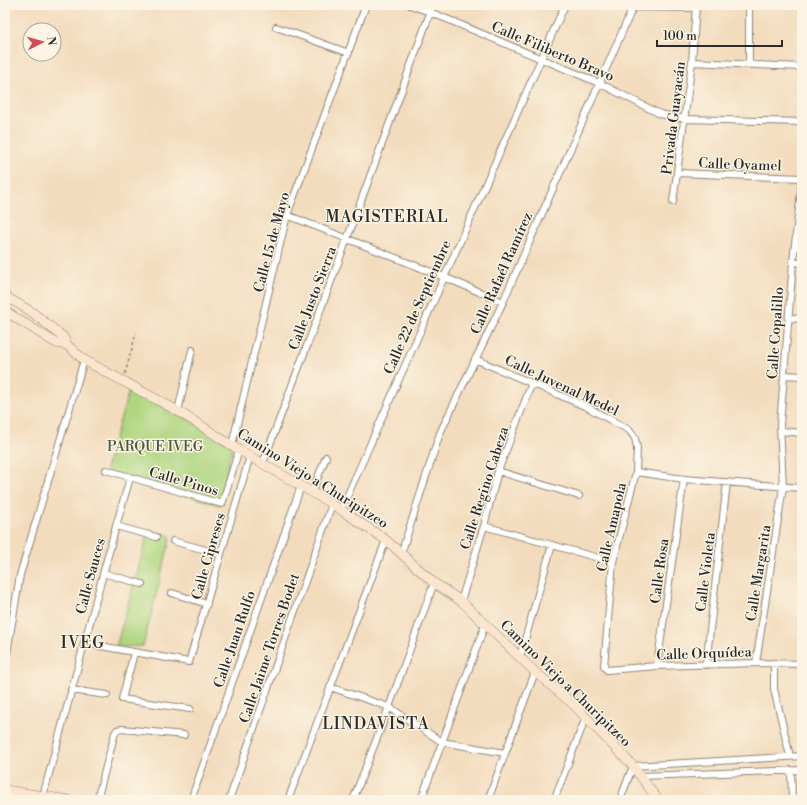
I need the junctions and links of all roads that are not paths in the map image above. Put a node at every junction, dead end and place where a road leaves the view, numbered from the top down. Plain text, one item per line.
1 (366, 5) edge
2 (410, 5) edge
3 (433, 5) edge
4 (565, 5) edge
5 (621, 5) edge
6 (749, 5) edge
7 (634, 6) edge
8 (696, 6) edge
9 (430, 12) junction
10 (276, 27) dead end
11 (349, 53) junction
12 (540, 58) junction
13 (692, 62) junction
14 (748, 64) junction
15 (802, 67) edge
16 (599, 83) junction
17 (685, 118) junction
18 (802, 122) edge
19 (678, 173) junction
20 (802, 178) edge
21 (802, 182) edge
22 (674, 202) dead end
23 (287, 215) junction
24 (347, 239) junction
25 (793, 262) junction
26 (802, 263) edge
27 (444, 277) junction
28 (5, 296) edge
29 (503, 302) junction
30 (5, 311) edge
31 (789, 318) junction
32 (802, 319) edge
33 (67, 344) junction
34 (192, 350) dead end
35 (475, 359) junction
36 (84, 360) junction
37 (784, 375) junction
38 (802, 376) edge
39 (532, 383) junction
40 (178, 412) junction
41 (781, 431) junction
42 (802, 433) edge
43 (635, 438) joint
44 (235, 448) junction
45 (250, 456) junction
46 (326, 457) dead end
47 (263, 463) junction
48 (106, 470) dead end
49 (498, 471) junction
50 (636, 472) junction
51 (130, 478) junction
52 (684, 479) junction
53 (727, 482) junction
54 (301, 486) junction
55 (783, 487) junction
56 (802, 488) edge
57 (312, 492) junction
58 (579, 496) dead end
59 (332, 504) junction
60 (341, 510) junction
61 (116, 526) junction
62 (484, 526) junction
63 (156, 537) dead end
64 (386, 540) junction
65 (173, 541) dead end
66 (552, 545) junction
67 (220, 554) junction
68 (401, 554) junction
69 (613, 562) junction
70 (103, 573) junction
71 (434, 583) junction
72 (142, 584) dead end
73 (172, 593) dead end
74 (461, 601) junction
75 (207, 604) junction
76 (485, 625) junction
77 (84, 643) junction
78 (134, 653) junction
79 (520, 657) junction
80 (6, 659) edge
81 (756, 663) junction
82 (774, 663) junction
83 (802, 663) edge
84 (706, 664) junction
85 (657, 666) junction
86 (607, 670) joint
87 (535, 672) junction
88 (330, 687) junction
89 (72, 690) junction
90 (107, 695) dead end
91 (389, 707) junction
92 (190, 709) dead end
93 (586, 717) junction
94 (184, 735) dead end
95 (442, 742) junction
96 (505, 753) junction
97 (787, 756) junction
98 (802, 756) edge
99 (802, 761) edge
100 (700, 762) junction
101 (633, 766) junction
102 (791, 770) junction
103 (802, 770) edge
104 (784, 771) junction
105 (701, 773) junction
106 (641, 776) junction
107 (9, 794) edge
108 (43, 796) junction
109 (23, 797) edge
110 (68, 800) edge
111 (97, 800) edge
112 (191, 800) edge
113 (228, 800) edge
114 (288, 800) edge
115 (353, 800) edge
116 (421, 800) edge
117 (488, 800) edge
118 (554, 800) edge
119 (620, 800) edge
120 (658, 800) edge
121 (792, 800) edge

1 - 11 street, Calle 15 de Mayo
2 - 9 street, Calle Filiberto Bravo
3 - 9 street, Calle Justo Sierra
4 - 12 street, Calle 22 de Septiembre
5 - 7 street
6 - 14 street
7 - 8 street
7 - 16 street, Calle Rafaél Ramírez
8 - 13 street, Privada Guayacán
9 - 12 street, Calle Filiberto Bravo
9 - 24 street, Calle Justo Sierra
10 - 11 street
11 - 23 street, Calle 15 de Mayo
12 - 16 street, Calle Filiberto Bravo
12 - 27 street, Calle 22 de Septiembre
13 - 14 street
13 - 17 street, Privada Guayacán
14 - 15 street
16 - 17 street, Calle Filiberto Bravo
16 - 29 street, Calle Rafaél Ramírez
17 - 18 street, Calle Filiberto Bravo
17 - 19 street, Privada Guayacán
19 - 20 street, Calle Oyamel
19 - 22 street, Privada Guayacán
21 - 25 street, Calle Copalillo
23 - 24 street
23 - 44 street, Calle 15 de Mayo
24 - 27 street
24 - 47 street, Calle Justo Sierra
25 - 26 street
25 - 31 street, Calle Copalillo
27 - 29 street
27 - 60 street, Calle 22 de Septiembre
28 - 33 street, Camino Viejo a Churipitzeo
29 - 35 street, Calle Rafaél Ramírez
30 - 33 street, Camino Viejo a Churipitzeo
31 - 32 street
31 - 37 street, Calle Copalillo
33 - 36 street, Camino Viejo a Churipitzeo
34 - 40 street
35 - 39 street, Calle Juvenal Medel
35 - 68 street, Calle Rafaél Ramírez
36 - 40 street, Camino Viejo a Churipitzeo
36 - 80 street
37 - 38 street
37 - 41 street, Calle Copalillo
39 - 43 street, Calle Juvenal Medel
39 - 49 street, Calle Regino Cabeza
40 - 44 street, Camino Viejo a Churipitzeo
41 - 42 street
41 - 55 street, Calle Copalillo
43 - 50 street, Calle Amapola
44 - 45 street, Camino Viejo a Churipitzeo
44 - 51 street, Calle Pinos
45 - 47 street, Camino Viejo a Churipitzeo
45 - 67 street, Calle Cipreses
46 - 57 street
47 - 54 street, Camino Viejo a Churipitzeo
48 - 51 street
49 - 58 street
49 - 62 street, Calle Regino Cabeza
50 - 52 street
50 - 69 street, Calle Amapola
51 - 61 street, Calle Sauces
52 - 53 street
52 - 85 street, Calle Rosa
53 - 55 street
53 - 84 street, Calle Violeta
54 - 57 street, Camino Viejo a Churipitzeo
54 - 112 street, Calle Juan Rulfo
55 - 56 street
55 - 81 street, Calle Margarita
57 - 59 street, Camino Viejo a Churipitzeo
59 - 60 street, Camino Viejo a Churipitzeo
59 - 113 street, Calle Jaime Torres Bodet
60 - 64 street, Camino Viejo a Churipitzeo
61 - 63 street
61 - 70 street, Calle Sauces
62 - 66 street
62 - 74 street, Calle Regino Cabeza
64 - 68 street, Camino Viejo a Churipitzeo
64 - 88 street
65 - 67 street
66 - 69 street
66 - 79 street
67 - 75 street, Calle Cipreses
68 - 71 street, Camino Viejo a Churipitzeo
69 - 86 street, Calle Amapola
70 - 72 street
70 - 77 street, Calle Sauces
71 - 74 street, Camino Viejo a Churipitzeo
71 - 91 street
73 - 75 street
74 - 76 street, Camino Viejo a Churipitzeo
75 - 78 street, Calle Cipreses
76 - 79 street, Camino Viejo a Churipitzeo
76 - 95 street
77 - 78 street
77 - 89 street, Calle Sauces
78 - 92 street
79 - 87 street, Camino Viejo a Churipitzeo
81 - 82 street, Calle Orquídea
81 - 84 street, Calle Orquídea
82 - 83 street, Calle Orquídea
82 - 97 street
84 - 85 street, Calle Orquídea
85 - 86 street, Calle Orquídea
87 - 93 street, Camino Viejo a Churipitzeo
87 - 96 street
88 - 91 street
88 - 114 street
89 - 90 street
89 - 108 street, Calle Sauces
91 - 95 street
91 - 115 street
93 - 101 street, Camino Viejo a Churipitzeo
93 - 118 street
94 - 111 street
95 - 96 street
95 - 116 street
96 - 117 street
97 - 98 street
97 - 100 street
97 - 104 street
98 - 99 street
100 - 101 street
100 - 105 street
101 - 106 street, Camino Viejo a Churipitzeo
101 - 119 street
102 - 103 street
102 - 104 street
102 - 121 street
104 - 105 street
105 - 106 street
106 - 120 street, Camino Viejo a Churipitzeo
107 - 109 street
108 - 109 street
108 - 110 street

